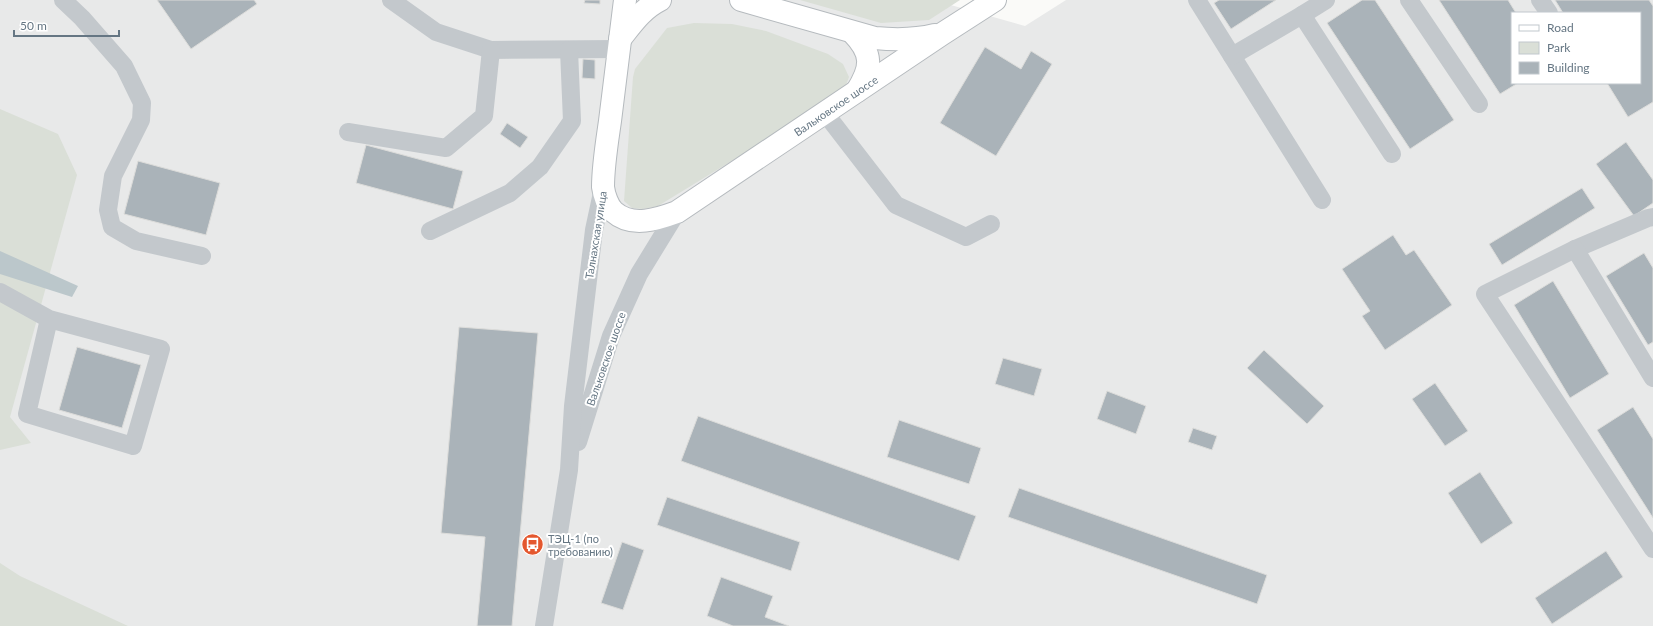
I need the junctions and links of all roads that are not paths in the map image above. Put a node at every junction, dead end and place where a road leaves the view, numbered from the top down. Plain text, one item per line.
1 (63, 0) edge
2 (391, 0) edge
3 (625, 0) edge
4 (660, 0) edge
5 (741, 0) edge
6 (995, 0) edge
7 (1197, 0) edge
8 (1326, 0) edge
9 (1409, 0) edge
10 (1540, 0) edge
11 (1548, 12) edge
12 (1302, 15) junction
13 (853, 33) junction
14 (942, 34) junction
15 (619, 44) junction
16 (491, 50) junction
17 (569, 50) junction
18 (1232, 56) junction
19 (857, 91) junction
20 (1479, 104) dead end
21 (825, 113) junction
22 (348, 132) dead end
23 (1392, 154) dead end
24 (601, 198) junction
25 (1322, 200) dead end
26 (677, 212) junction
27 (1651, 220) edge
28 (991, 224) dead end
29 (430, 231) dead end
30 (1574, 249) junction
31 (202, 256) dead end
32 (0, 292) edge
33 (49, 319) junction
34 (1652, 374) edge
35 (569, 470) junction
36 (1653, 548) edge
37 (544, 626) edge

1 - 31 street
2 - 16 street
3 - 15 main road, Талнахская улица
4 - 15 main road
5 - 13 main road
6 - 14 main road, Вальковское шоссе
7 - 18 street
8 - 12 street
9 - 20 street
10 - 11 street
12 - 18 street
12 - 23 street
13 - 14 main road
13 - 19 main road
14 - 19 main road, Вальковское шоссе
15 - 17 street
15 - 24 main road, Талнахская улица
16 - 17 street
16 - 22 street
17 - 29 street
18 - 25 street
19 - 21 main road, Вальковское шоссе
21 - 26 main road, Вальковское шоссе
21 - 28 street
24 - 26 main road, Вальковское шоссе
24 - 35 street, Талнахская улица
26 - 35 street, Вальковское шоссе
27 - 30 street
30 - 34 street
30 - 36 street
32 - 33 street
33 - 33 street
35 - 37 street

